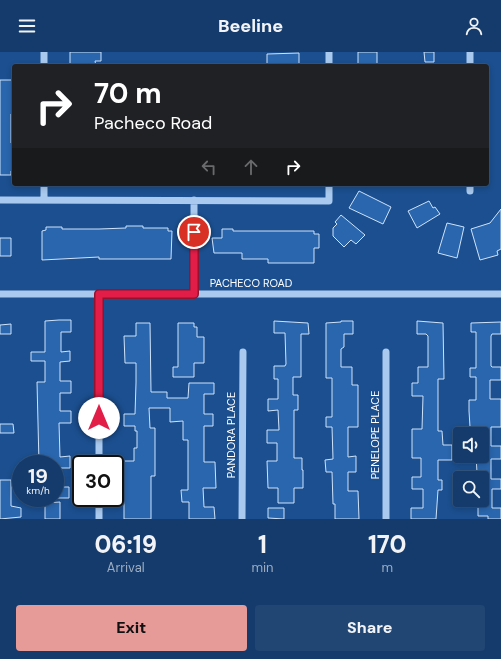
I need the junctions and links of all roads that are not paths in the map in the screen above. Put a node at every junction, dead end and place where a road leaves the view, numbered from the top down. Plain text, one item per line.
1 (44, 52) edge
2 (329, 52) edge
3 (470, 52) edge
4 (44, 64) edge
5 (329, 64) edge
6 (470, 64) edge
7 (44, 186) edge
8 (328, 186) edge
9 (0, 200) edge
10 (44, 200) junction
11 (194, 200) junction
12 (0, 294) edge
13 (99, 294) junction
14 (194, 294) junction
15 (501, 294) edge
16 (243, 352) dead end
17 (386, 352) dead end
18 (99, 455) edge
19 (99, 507) edge
20 (99, 519) edge
21 (242, 519) edge
22 (386, 519) edge

1 - 4 street
2 - 5 street
3 - 6 street
7 - 10 street
8 - 11 street
9 - 10 street
10 - 11 street
11 - 14 street
12 - 13 street, PACHECO ROAD
13 - 14 street, PACHECO ROAD
13 - 18 street
14 - 15 street, PACHECO ROAD
16 - 21 street, PANDORA PLACE
17 - 22 street, PENELOPE PLACE
19 - 20 street

